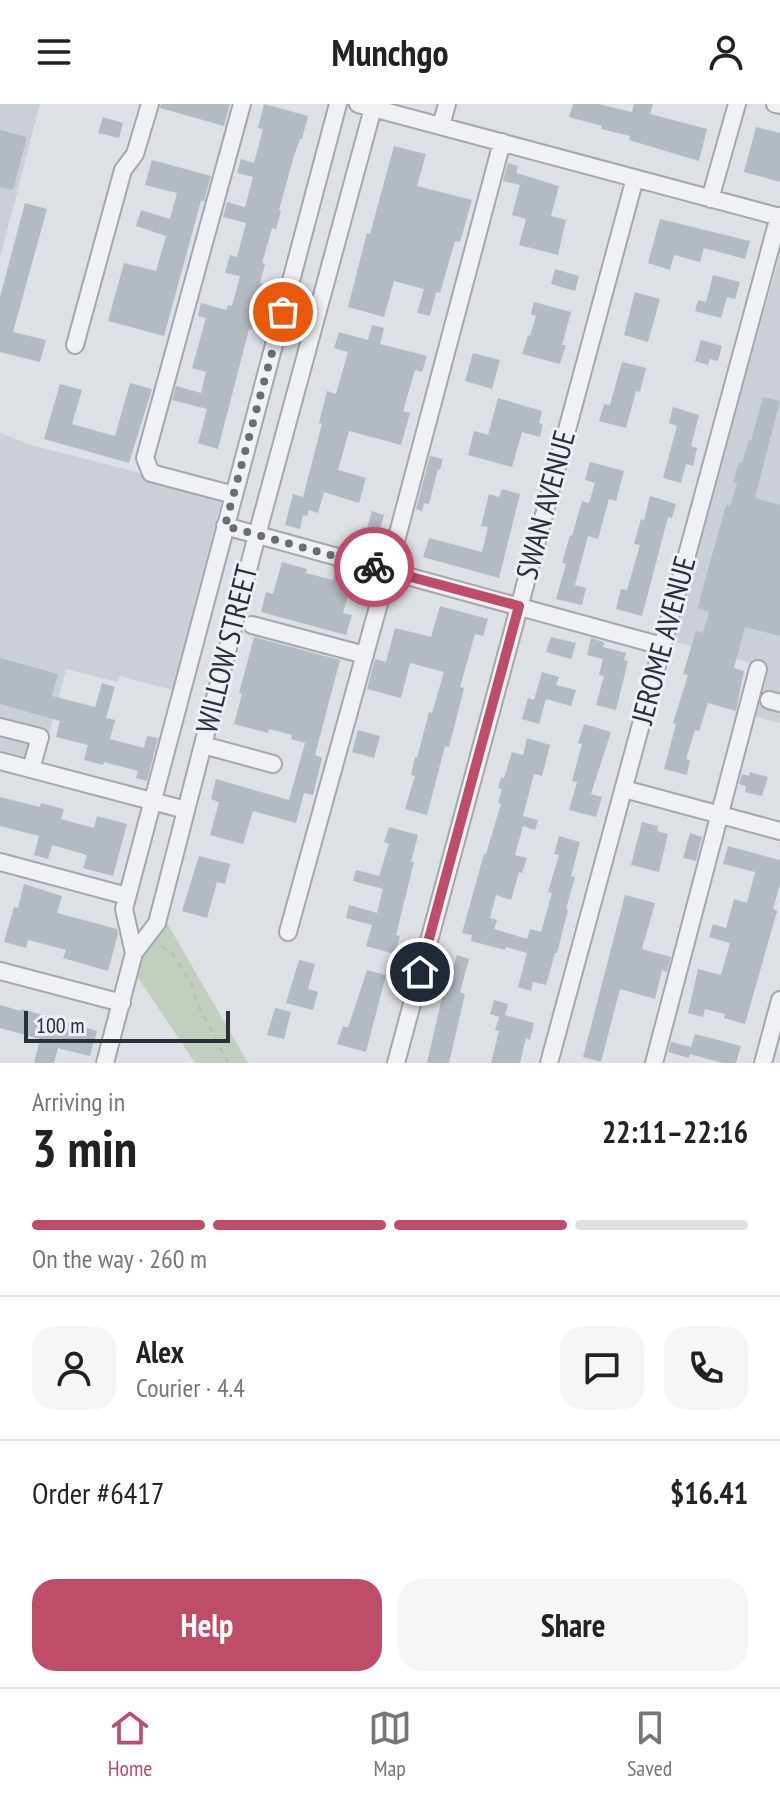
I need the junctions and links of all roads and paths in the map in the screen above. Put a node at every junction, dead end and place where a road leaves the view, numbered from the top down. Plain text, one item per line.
1 (150, 104) edge
2 (242, 104) edge
3 (338, 104) edge
4 (447, 104) edge
5 (737, 104) edge
6 (376, 106) edge
7 (441, 126) junction
8 (502, 142) junction
9 (635, 178) junction
10 (710, 199) junction
11 (780, 216) edge
12 (283, 312) junction
13 (315, 321) junction
14 (75, 345) dead end
15 (234, 495) junction
16 (225, 526) junction
17 (257, 535) junction
18 (388, 571) junction
19 (519, 606) junction
20 (252, 625) dead end
21 (662, 646) junction
22 (365, 655) junction
23 (758, 669) dead end
24 (0, 727) edge
25 (203, 745) junction
26 (0, 761) edge
27 (273, 764) dead end
28 (31, 769) junction
29 (624, 789) junction
30 (152, 801) junction
31 (186, 810) junction
32 (720, 814) junction
33 (780, 831) edge
34 (0, 862) edge
35 (127, 896) junction
36 (288, 932) dead end
37 (146, 936) junction
38 (134, 953) junction
39 (0, 971) edge
40 (780, 1000) edge
41 (122, 1003) junction
42 (105, 1063) edge
43 (228, 1063) edge
44 (396, 1063) edge
45 (549, 1063) edge
46 (654, 1063) edge
47 (763, 1063) edge

1 - 14 street
2 - 15 street
3 - 12 street, WILLOW STREET
4 - 7 street
5 - 10 street
6 - 7 street
6 - 13 street, WILLOW STREET
7 - 8 street
8 - 9 street
8 - 18 street
9 - 10 street
9 - 19 street, SWAN AVENUE
10 - 11 street
11 - 21 street, JEROME AVENUE
12 - 13 street
12 - 15 street, WILLOW STREET
13 - 17 street, WILLOW STREET
15 - 16 street, WILLOW STREET
16 - 17 street
16 - 30 street, WILLOW STREET
17 - 18 street
17 - 25 street, WILLOW STREET
18 - 19 street
18 - 22 street
19 - 21 street
19 - 44 street, SWAN AVENUE
20 - 22 street
21 - 29 street, JEROME AVENUE
22 - 36 street
23 - 32 street
24 - 28 street
25 - 27 street
25 - 31 street, WILLOW STREET
26 - 28 street
28 - 30 street
29 - 32 street
29 - 45 street, JEROME AVENUE
30 - 31 street
30 - 35 street, WILLOW STREET
31 - 37 street, WILLOW STREET
32 - 33 street
32 - 46 street
34 - 35 street
35 - 38 street, WILLOW STREET
37 - 38 street, WILLOW STREET
37 - 43 path
38 - 41 street, WILLOW STREET
39 - 41 street
40 - 47 street
41 - 42 street, WILLOW STREET

